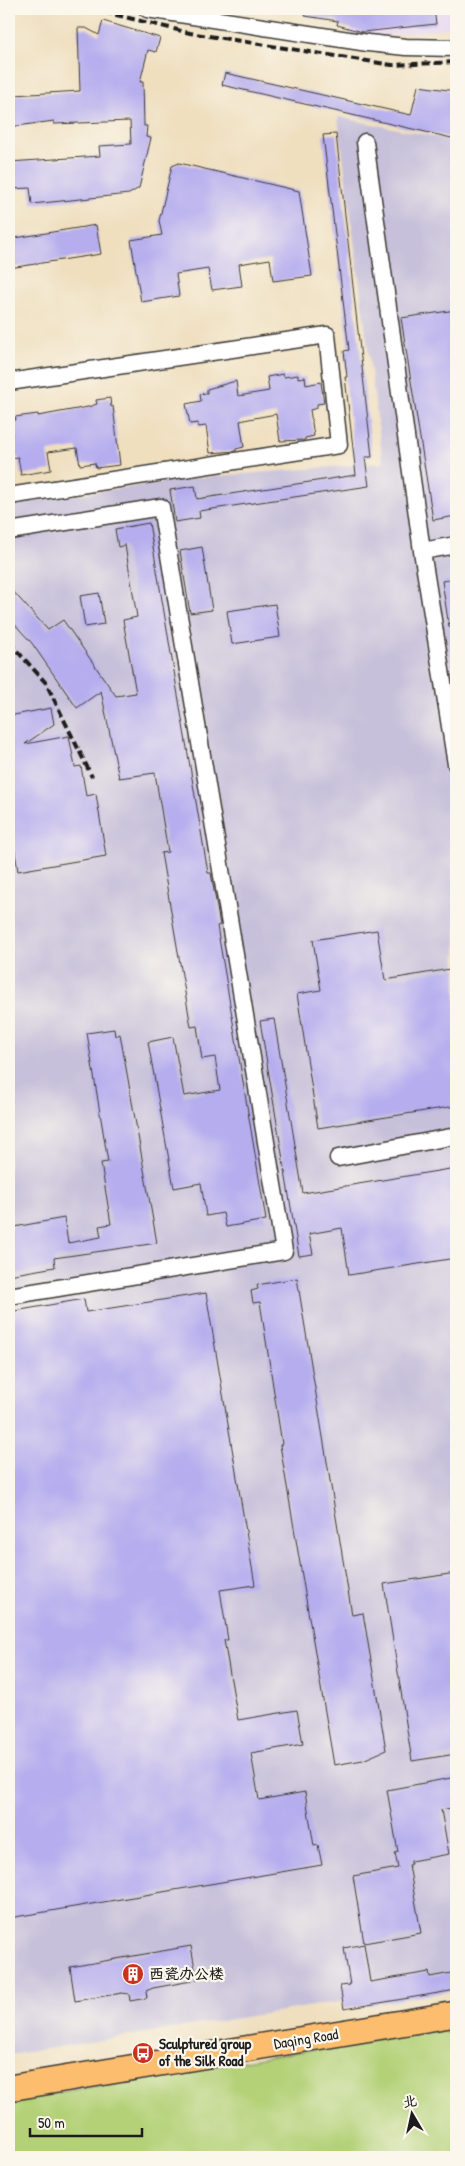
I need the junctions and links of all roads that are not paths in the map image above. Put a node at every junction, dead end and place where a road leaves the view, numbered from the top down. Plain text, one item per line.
1 (147, 9) edge
2 (456, 48) edge
3 (365, 142) dead end
4 (9, 382) edge
5 (9, 496) edge
6 (9, 531) edge
7 (456, 545) edge
8 (422, 551) junction
9 (456, 764) edge
10 (456, 1136) edge
11 (338, 1158) dead end
12 (9, 1296) edge
13 (456, 2014) edge
14 (9, 2088) edge

1 - 2 street
3 - 8 street
4 - 5 street
6 - 12 street
7 - 8 street
8 - 9 street
10 - 11 street
13 - 14 main road, Daqing Road

